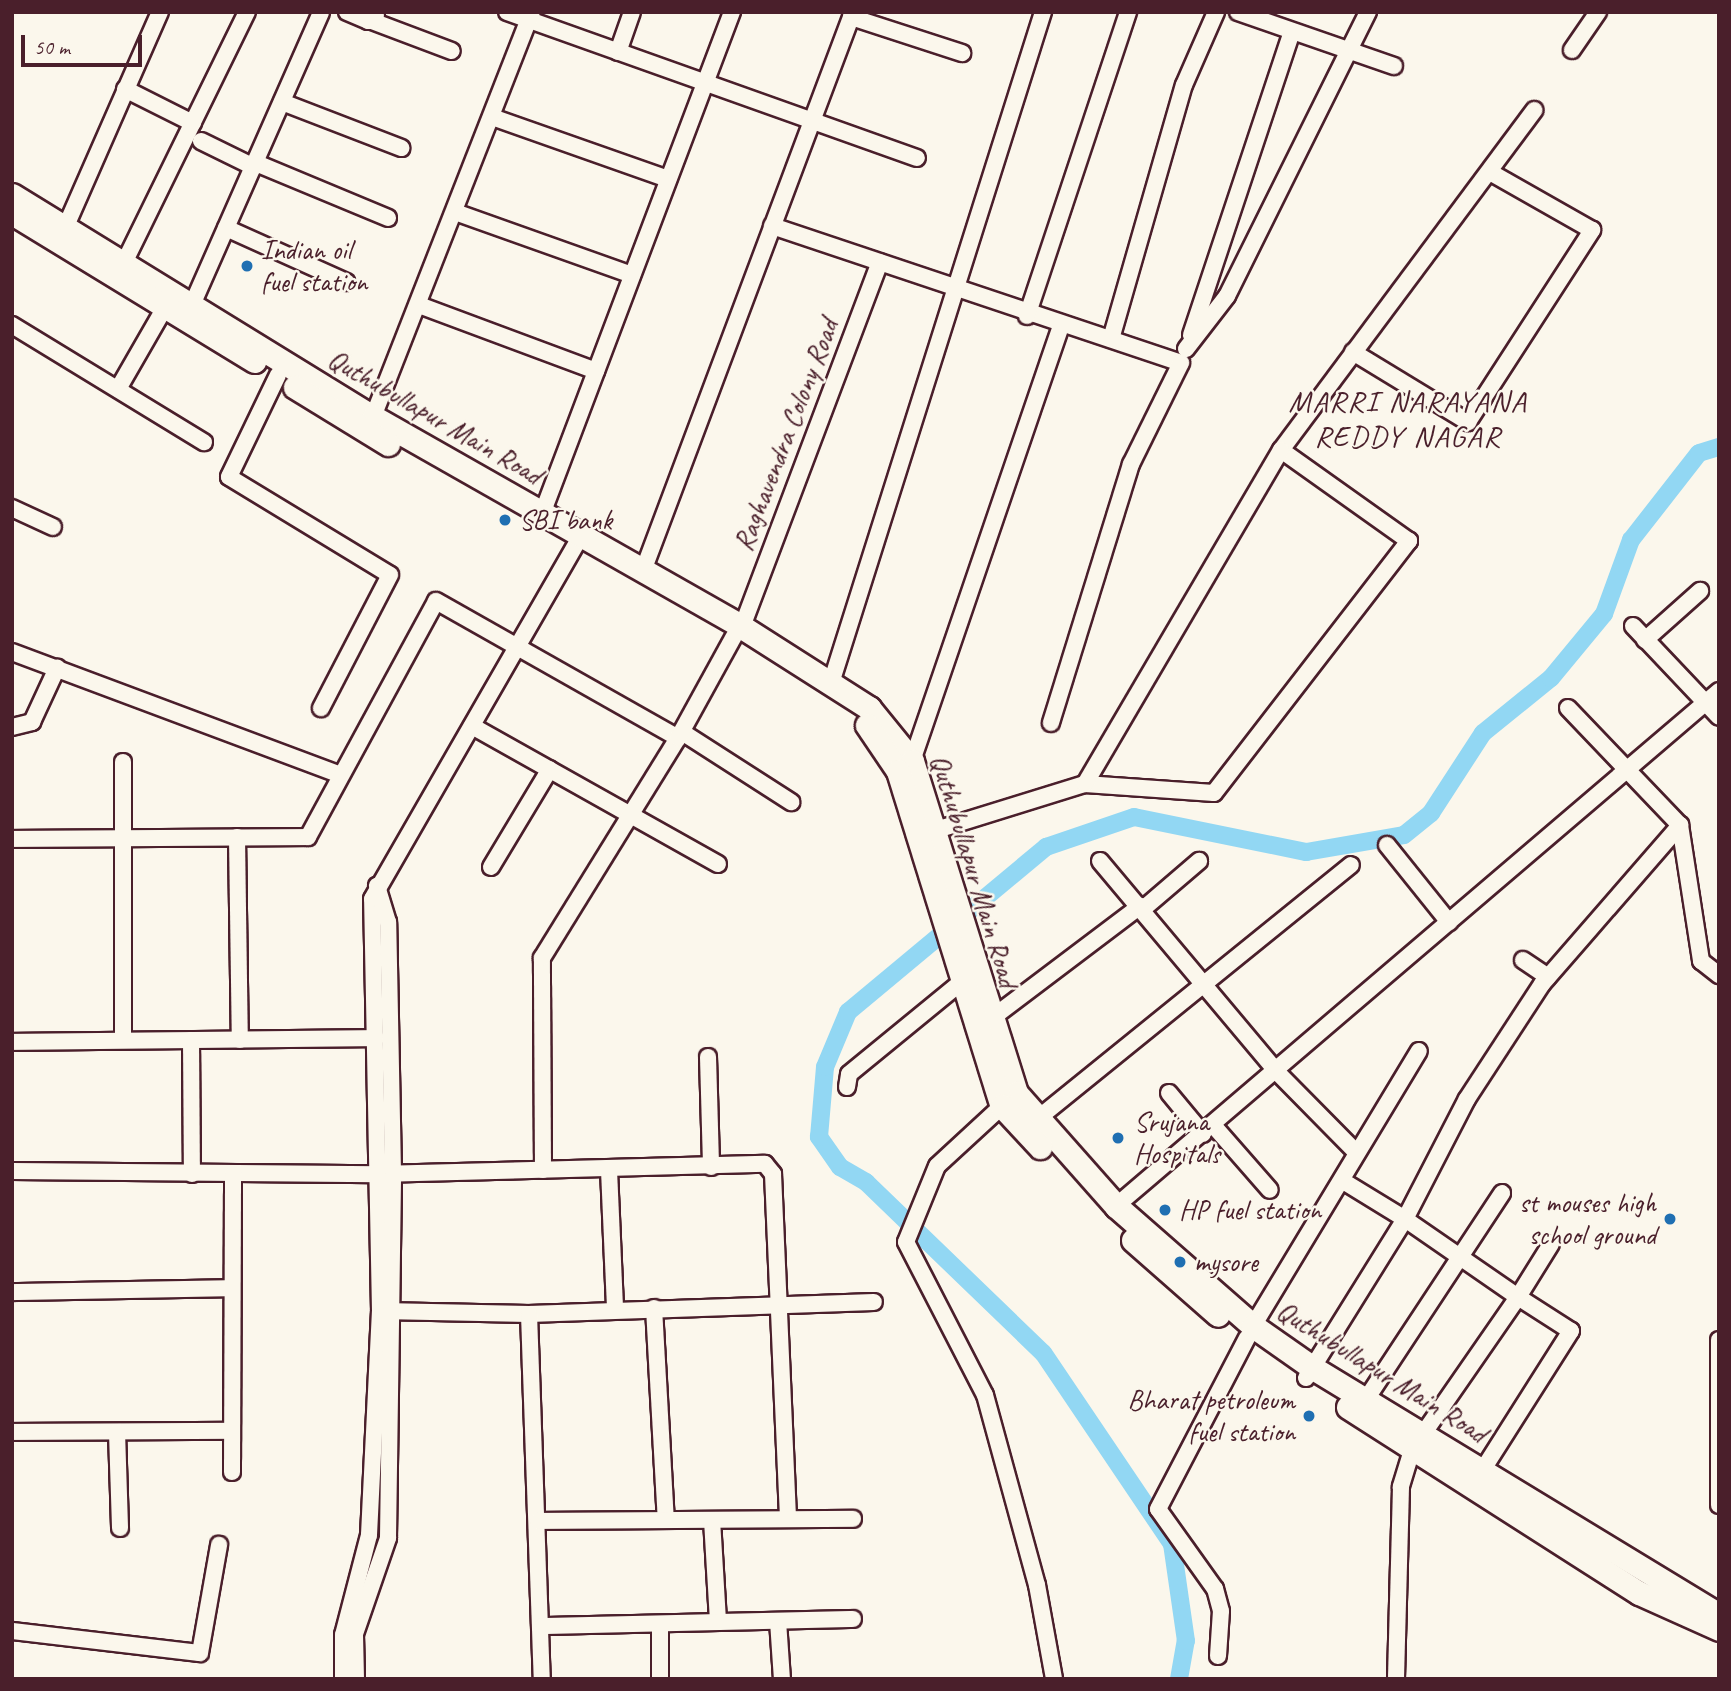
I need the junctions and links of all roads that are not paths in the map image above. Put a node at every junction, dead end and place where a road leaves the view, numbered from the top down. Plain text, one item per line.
1 (160, 12) edge
2 (247, 12) edge
3 (321, 12) edge
4 (346, 12) edge
5 (507, 12) edge
6 (632, 12) edge
7 (732, 12) edge
8 (1042, 12) edge
9 (1128, 12) edge
10 (1216, 12) edge
11 (1368, 12) edge
12 (1598, 12) edge
13 (1248, 14) edge
14 (852, 15) edge
15 (531, 16) edge
16 (374, 17) edge
17 (1292, 31) junction
18 (1350, 46) junction
19 (1572, 50) dead end
20 (452, 51) dead end
21 (618, 52) junction
22 (962, 53) dead end
23 (1394, 66) dead end
24 (705, 81) junction
25 (125, 89) junction
26 (282, 102) junction
27 (1534, 110) dead end
28 (492, 117) junction
29 (815, 122) junction
30 (193, 123) junction
31 (201, 141) dead end
32 (401, 148) dead end
33 (917, 158) dead end
34 (255, 165) junction
35 (1490, 172) junction
36 (668, 179) junction
37 (12, 195) edge
38 (455, 212) junction
39 (12, 213) edge
40 (388, 218) dead end
41 (66, 226) junction
42 (772, 226) junction
43 (226, 228) junction
44 (880, 262) junction
45 (123, 265) junction
46 (632, 275) junction
47 (345, 282) dead end
48 (953, 287) junction
49 (192, 305) junction
50 (419, 305) junction
51 (164, 309) junction
52 (1027, 316) junction
53 (12, 325) edge
54 (1061, 326) junction
55 (1111, 339) junction
56 (1353, 352) junction
57 (1184, 356) junction
58 (596, 371) junction
59 (278, 375) junction
60 (118, 389) junction
61 (373, 417) junction
62 (204, 442) dead end
63 (1281, 450) junction
64 (12, 508) edge
65 (542, 514) junction
66 (53, 527) dead end
67 (577, 542) junction
68 (643, 571) junction
69 (1700, 592) dead end
70 (1633, 626) dead end
71 (738, 632) junction
72 (1645, 640) junction
73 (519, 646) junction
74 (12, 652) edge
75 (57, 668) junction
76 (832, 680) junction
77 (1719, 691) edge
78 (1704, 704) junction
79 (320, 708) dead end
80 (1568, 708) dead end
81 (1719, 717) edge
82 (1051, 723) dead end
83 (472, 726) junction
84 (12, 727) edge
85 (680, 735) junction
86 (912, 761) junction
87 (123, 762) dead end
88 (1629, 766) junction
89 (550, 769) junction
90 (341, 775) junction
91 (1085, 784) junction
92 (791, 802) dead end
93 (631, 814) junction
94 (1680, 825) junction
95 (933, 831) junction
96 (237, 837) junction
97 (123, 838) junction
98 (12, 839) edge
99 (1387, 845) dead end
100 (1100, 861) dead end
101 (1199, 861) dead end
102 (718, 864) dead end
103 (1351, 865) dead end
104 (491, 867) dead end
105 (937, 872) junction
106 (377, 886) junction
107 (1141, 907) junction
108 (1449, 922) junction
109 (1523, 960) dead end
110 (964, 974) junction
111 (1719, 975) edge
112 (1548, 977) junction
113 (1207, 981) junction
114 (988, 1021) junction
115 (376, 1038) junction
116 (123, 1040) junction
117 (191, 1040) junction
118 (240, 1040) junction
119 (12, 1042) edge
120 (1419, 1051) dead end
121 (708, 1058) dead end
122 (1276, 1071) junction
123 (847, 1087) dead end
124 (1169, 1093) dead end
125 (1002, 1106) junction
126 (1036, 1120) junction
127 (1208, 1129) junction
128 (1357, 1153) junction
129 (711, 1167) junction
130 (544, 1170) junction
131 (610, 1170) junction
132 (12, 1171) edge
133 (385, 1173) junction
134 (192, 1174) junction
135 (233, 1174) junction
136 (1343, 1181) junction
137 (1270, 1190) dead end
138 (1502, 1193) dead end
139 (1116, 1206) junction
140 (1405, 1219) junction
141 (1551, 1244) dead end
142 (1458, 1255) junction
143 (232, 1288) junction
144 (12, 1292) edge
145 (1518, 1297) junction
146 (874, 1302) dead end
147 (778, 1305) junction
148 (615, 1308) junction
149 (654, 1308) junction
150 (386, 1311) junction
151 (529, 1314) junction
152 (1250, 1332) junction
153 (1719, 1340) edge
154 (1309, 1373) junction
155 (1365, 1401) junction
156 (232, 1431) junction
157 (12, 1432) edge
158 (117, 1432) junction
159 (1416, 1442) junction
160 (1482, 1471) junction
161 (232, 1472) dead end
162 (1719, 1505) edge
163 (788, 1518) junction
164 (853, 1519) dead end
165 (666, 1520) junction
166 (712, 1520) junction
167 (538, 1521) junction
168 (120, 1528) dead end
169 (368, 1539) junction
170 (219, 1545) dead end
171 (386, 1546) junction
172 (1719, 1615) edge
173 (853, 1619) dead end
174 (778, 1620) junction
175 (718, 1622) junction
176 (660, 1624) junction
177 (543, 1626) junction
178 (1719, 1629) edge
179 (12, 1631) edge
180 (1218, 1656) dead end
181 (1395, 1678) edge
182 (344, 1679) edge
183 (356, 1679) edge
184 (541, 1679) edge
185 (660, 1679) edge
186 (782, 1679) edge
187 (1054, 1679) edge

1 - 25 street
2 - 30 street
3 - 26 street
4 - 16 street
5 - 15 street
6 - 21 street
7 - 24 street
8 - 48 street
9 - 52 street
10 - 55 street
11 - 18 street
12 - 19 street
13 - 17 street
14 - 22 street
14 - 29 street
15 - 21 street
15 - 28 street
16 - 20 street
17 - 18 street
17 - 57 street
18 - 23 street
18 - 57 street
21 - 24 street
24 - 29 street
24 - 36 street
25 - 30 street
25 - 41 street
26 - 32 street
26 - 34 street
27 - 35 street
28 - 36 street
28 - 38 street
29 - 33 street
29 - 42 street
30 - 45 street
31 - 34 street
34 - 40 street
34 - 43 street
35 - 56 street
35 - 56 street
36 - 46 street
37 - 41 main road, Quthubullapur Main Road
38 - 46 street
38 - 50 street
39 - 51 main road, Quthubullapur Main Road
41 - 45 main road, Quthubullapur Main Road
42 - 44 street
42 - 68 street
43 - 47 street
43 - 49 street
44 - 48 street
44 - 71 street, Raghavendra Colony Road
45 - 49 main road, Quthubullapur Main Road
46 - 58 street
48 - 52 street
48 - 76 street
49 - 61 main road, Quthubullapur Main Road
50 - 58 street
50 - 61 street
51 - 59 main road, Quthubullapur Main Road
51 - 60 street
52 - 54 street
53 - 60 street
54 - 55 street
54 - 86 street
55 - 57 street
56 - 63 street
57 - 82 street
58 - 65 street
59 - 67 main road, Quthubullapur Main Road
59 - 79 street
60 - 62 street
61 - 65 main road, Quthubullapur Main Road
63 - 91 street
63 - 91 street
64 - 66 street
65 - 67 main road, Quthubullapur Main Road
67 - 68 main road, Quthubullapur Main Road
67 - 71 main road, Quthubullapur Main Road
67 - 73 street
68 - 71 main road, Quthubullapur Main Road
69 - 72 street
70 - 72 street
71 - 76 main road, Quthubullapur Main Road
71 - 85 street, Raghavendra Colony Road
71 - 105 main road, Quthubullapur Main Road
72 - 78 street
73 - 83 street
73 - 85 street
73 - 90 street
74 - 75 street
75 - 84 street
75 - 90 street
76 - 86 main road, Quthubullapur Main Road
77 - 78 street
78 - 81 street
78 - 88 street
80 - 88 street
83 - 89 street
83 - 106 street
85 - 92 street
85 - 93 street, Raghavendra Colony Road
86 - 95 main road, Quthubullapur Main Road
87 - 97 street
88 - 94 street
88 - 108 street
89 - 93 street
89 - 104 street
90 - 96 street
91 - 95 street
93 - 102 street
93 - 130 street, Raghavendra Colony Road
94 - 111 street
94 - 112 street
95 - 105 main road, Quthubullapur Main Road
96 - 97 street
96 - 118 street
97 - 98 street
97 - 116 street
99 - 108 street
100 - 107 street
101 - 107 street
103 - 113 street
105 - 110 main road, Quthubullapur Main Road
106 - 115 street
106 - 133 street
107 - 113 street
107 - 114 street
108 - 122 street
109 - 112 street
110 - 114 main road, Quthubullapur Main Road
110 - 123 street
110 - 125 main road, Quthubullapur Main Road
112 - 140 street
113 - 122 street
113 - 126 street
114 - 126 main road, Quthubullapur Main Road
115 - 118 street
115 - 133 street
116 - 117 street
116 - 119 street
117 - 118 street
117 - 134 street
120 - 128 street
121 - 129 street
122 - 127 street
122 - 128 street
124 - 127 street
125 - 152 main road, Quthubullapur Main Road
125 - 187 street
126 - 139 main road, Quthubullapur Main Road
127 - 137 street
127 - 139 street
128 - 136 street
129 - 131 street
129 - 147 street
130 - 131 street
130 - 133 street
131 - 148 street
132 - 134 street
133 - 135 street
133 - 150 street
134 - 135 street
135 - 143 street
136 - 140 street
136 - 152 street
138 - 142 street
139 - 152 main road, Quthubullapur Main Road
140 - 142 street
140 - 154 street
141 - 145 street
142 - 145 street
142 - 155 street
143 - 144 street
143 - 156 street
145 - 159 street
145 - 160 street
146 - 147 street
147 - 149 street
147 - 163 street
148 - 149 street
148 - 151 street
149 - 165 street
150 - 151 street
150 - 169 street
150 - 171 street
151 - 167 street
152 - 154 main road, Quthubullapur Main Road
152 - 180 street
153 - 162 street
154 - 155 main road, Quthubullapur Main Road
154 - 159 main road, Quthubullapur Main Road
155 - 159 main road, Quthubullapur Main Road
156 - 158 street
156 - 161 street
157 - 158 street
158 - 168 street
159 - 160 main road, Quthubullapur Main Road
159 - 178 main road, Quthubullapur Main Road
159 - 181 street
160 - 172 main road, Quthubullapur Main Road
163 - 164 street
163 - 166 street
165 - 166 street
165 - 167 street
166 - 175 street
167 - 177 street
169 - 171 street
169 - 182 street
170 - 179 street
171 - 183 street
173 - 174 street
174 - 175 street
174 - 186 street
175 - 176 street
176 - 177 street
176 - 185 street
177 - 184 street

